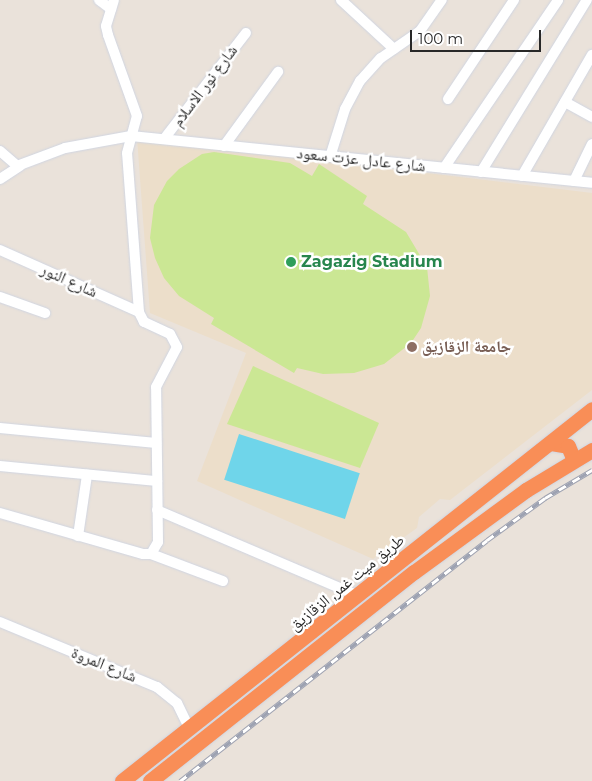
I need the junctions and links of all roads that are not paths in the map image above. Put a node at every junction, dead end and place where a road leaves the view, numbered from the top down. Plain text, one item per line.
1 (99, 0) edge
2 (341, 0) edge
3 (442, 0) edge
4 (514, 0) edge
5 (558, 0) edge
6 (586, 0) edge
7 (113, 4) edge
8 (246, 33) dead end
9 (394, 49) junction
10 (592, 55) edge
11 (278, 72) dead end
12 (448, 99) dead end
13 (564, 102) junction
14 (592, 117) edge
15 (131, 136) junction
16 (164, 140) junction
17 (592, 144) edge
18 (224, 146) junction
19 (0, 150) edge
20 (330, 156) junction
21 (20, 166) junction
22 (444, 168) junction
23 (481, 172) junction
24 (522, 176) junction
25 (0, 179) edge
26 (574, 181) junction
27 (592, 183) edge
28 (0, 250) edge
29 (0, 297) edge
30 (139, 312) junction
31 (45, 313) dead end
32 (592, 409) edge
33 (0, 428) edge
34 (156, 443) junction
35 (551, 443) junction
36 (592, 450) edge
37 (574, 460) junction
38 (0, 466) edge
39 (87, 475) junction
40 (157, 481) junction
41 (157, 510) junction
42 (0, 513) edge
43 (78, 536) junction
44 (151, 554) junction
45 (223, 581) dead end
46 (359, 596) junction
47 (0, 622) edge
48 (190, 730) junction
49 (122, 781) edge
50 (150, 781) edge

1 - 7 street
2 - 9 street
3 - 9 street
4 - 12 street
5 - 22 street
6 - 23 street
7 - 15 street
8 - 16 street, شارع نور الاسلام
9 - 20 street
10 - 13 street
11 - 18 street
13 - 14 street
13 - 24 street
15 - 16 street, شارع عادل عزت سعود
15 - 21 street, شارع عادل عزت سعود
15 - 30 street
16 - 18 street, شارع عادل عزت سعود
17 - 26 street
18 - 20 street, شارع عادل عزت سعود
19 - 21 street
20 - 22 street, شارع عادل عزت سعود
21 - 25 street, شارع عادل عزت سعود
22 - 23 street, شارع عادل عزت سعود
23 - 24 street, شارع عادل عزت سعود
24 - 26 street, شارع عادل عزت سعود
26 - 27 street, شارع عادل عزت سعود
28 - 30 street, شارع النور
29 - 31 street
30 - 34 street, شارع النور
32 - 35 highway, طريق ميت غمر, الزقازيق
33 - 34 street
34 - 40 street
35 - 37 highway
35 - 46 highway, طريق ميت غمر, الزقازيق
36 - 37 highway, طريق ميت غمر, الزقازيق
37 - 50 highway, طريق ميت غمر, الزقازيق
38 - 39 street
39 - 40 street
39 - 43 street
40 - 41 street
41 - 44 street
41 - 46 street
42 - 43 street
43 - 44 street
44 - 45 street
46 - 48 highway, طريق ميت غمر, الزقازيق
47 - 48 street, شارع المروة
48 - 49 highway, طريق ميت غمر, الزقازيق

